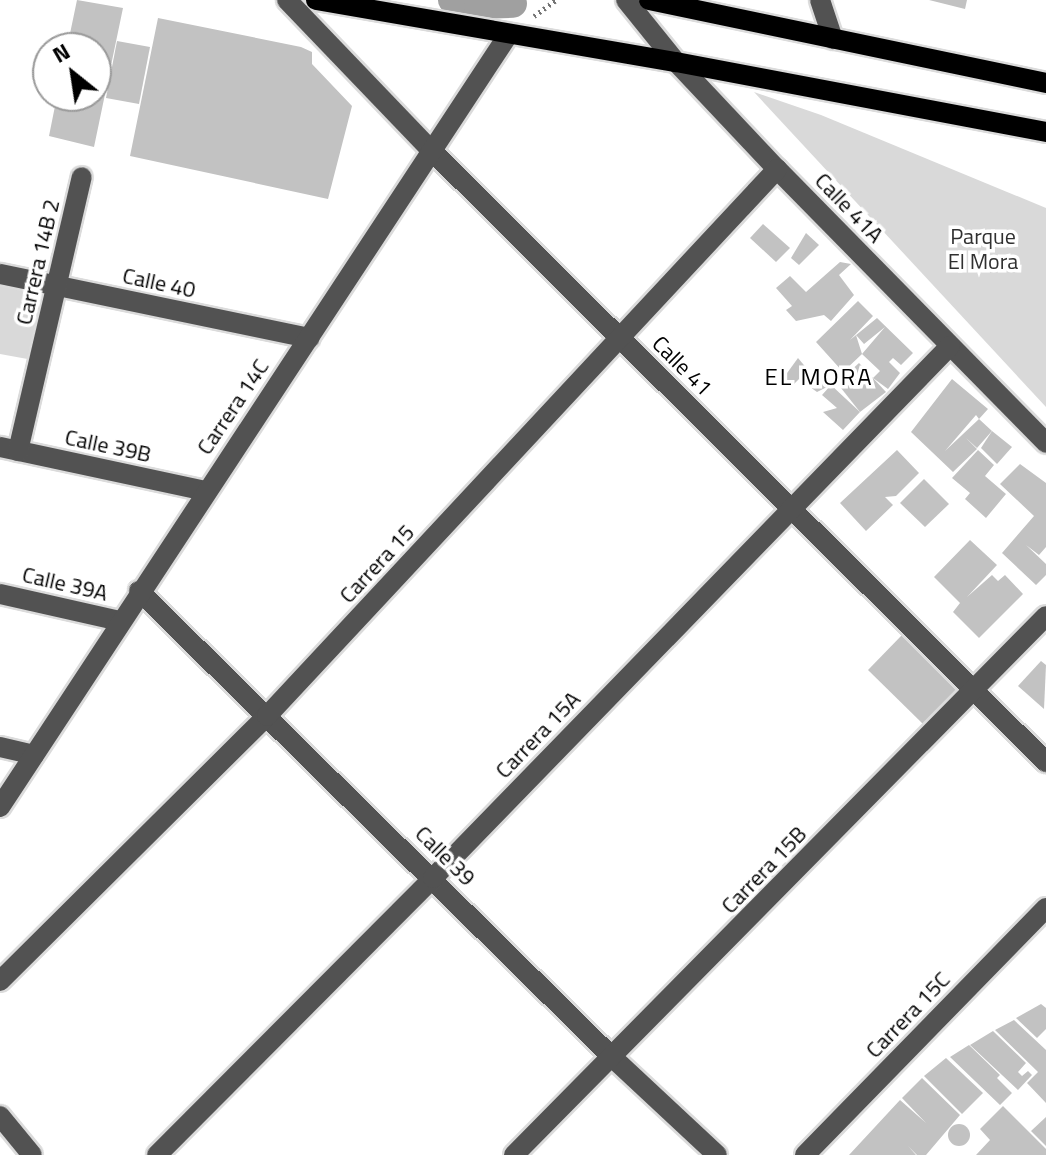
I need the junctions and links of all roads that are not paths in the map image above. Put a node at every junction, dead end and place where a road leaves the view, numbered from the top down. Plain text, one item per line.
1 (287, 0) edge
2 (316, 0) edge
3 (626, 0) edge
4 (649, 0) edge
5 (820, 0) edge
6 (731, 9) edge
7 (508, 35) junction
8 (833, 39) junction
9 (676, 62) junction
10 (1046, 83) edge
11 (1046, 132) edge
12 (431, 150) junction
13 (777, 169) junction
14 (82, 177) dead end
15 (0, 274) edge
16 (58, 286) junction
17 (309, 338) junction
18 (622, 339) junction
19 (950, 346) junction
20 (1046, 443) edge
21 (9, 449) edge
22 (206, 491) junction
23 (791, 508) junction
24 (139, 591) junction
25 (0, 594) edge
26 (1046, 616) edge
27 (120, 621) junction
28 (973, 690) junction
29 (267, 716) junction
30 (0, 747) edge
31 (34, 755) junction
32 (1046, 762) edge
33 (0, 807) edge
34 (433, 878) junction
35 (1046, 908) edge
36 (0, 981) edge
37 (613, 1058) junction
38 (0, 1116) edge
39 (32, 1155) edge
40 (157, 1155) edge
41 (514, 1155) edge
42 (717, 1155) edge
43 (805, 1155) edge

1 - 12 street, Calle 41
2 - 7 main road
3 - 9 street, Calle 41A
4 - 6 main road
5 - 8 street
6 - 8 main road
7 - 9 main road
7 - 12 street, Carrera 14C
8 - 10 main road
9 - 11 main road
9 - 13 street, Calle 41A
12 - 17 street, Carrera 14C
12 - 18 street, Calle 41
13 - 18 street, Carrera 15
13 - 19 street, Calle 41A
14 - 16 street, Carrera 14B 2
15 - 16 street, Calle 40
16 - 17 street, Calle 40
16 - 21 street, Carrera 14B 2
17 - 22 street, Carrera 14C
18 - 23 street, Calle 41
18 - 29 street, Carrera 15
19 - 20 street, Calle 41A
19 - 23 street, Carrera 15A
21 - 22 street, Calle 39B
22 - 24 street, Carrera 14C
23 - 28 street, Calle 41
23 - 34 street, Carrera 15A
24 - 27 street, Carrera 14C
24 - 29 street, Calle 39
25 - 27 street, Calle 39A
26 - 28 street, Carrera 15B
27 - 31 street, Carrera 14C
28 - 32 street, Calle 41
28 - 37 street, Carrera 15B
29 - 34 street, Calle 39
29 - 36 street, Carrera 15
30 - 31 street
31 - 33 street, Carrera 14C
34 - 37 street, Calle 39
34 - 40 street, Carrera 15A
35 - 43 street, Carrera 15C
37 - 41 street, Carrera 15B
37 - 42 street, Calle 39
38 - 39 street

